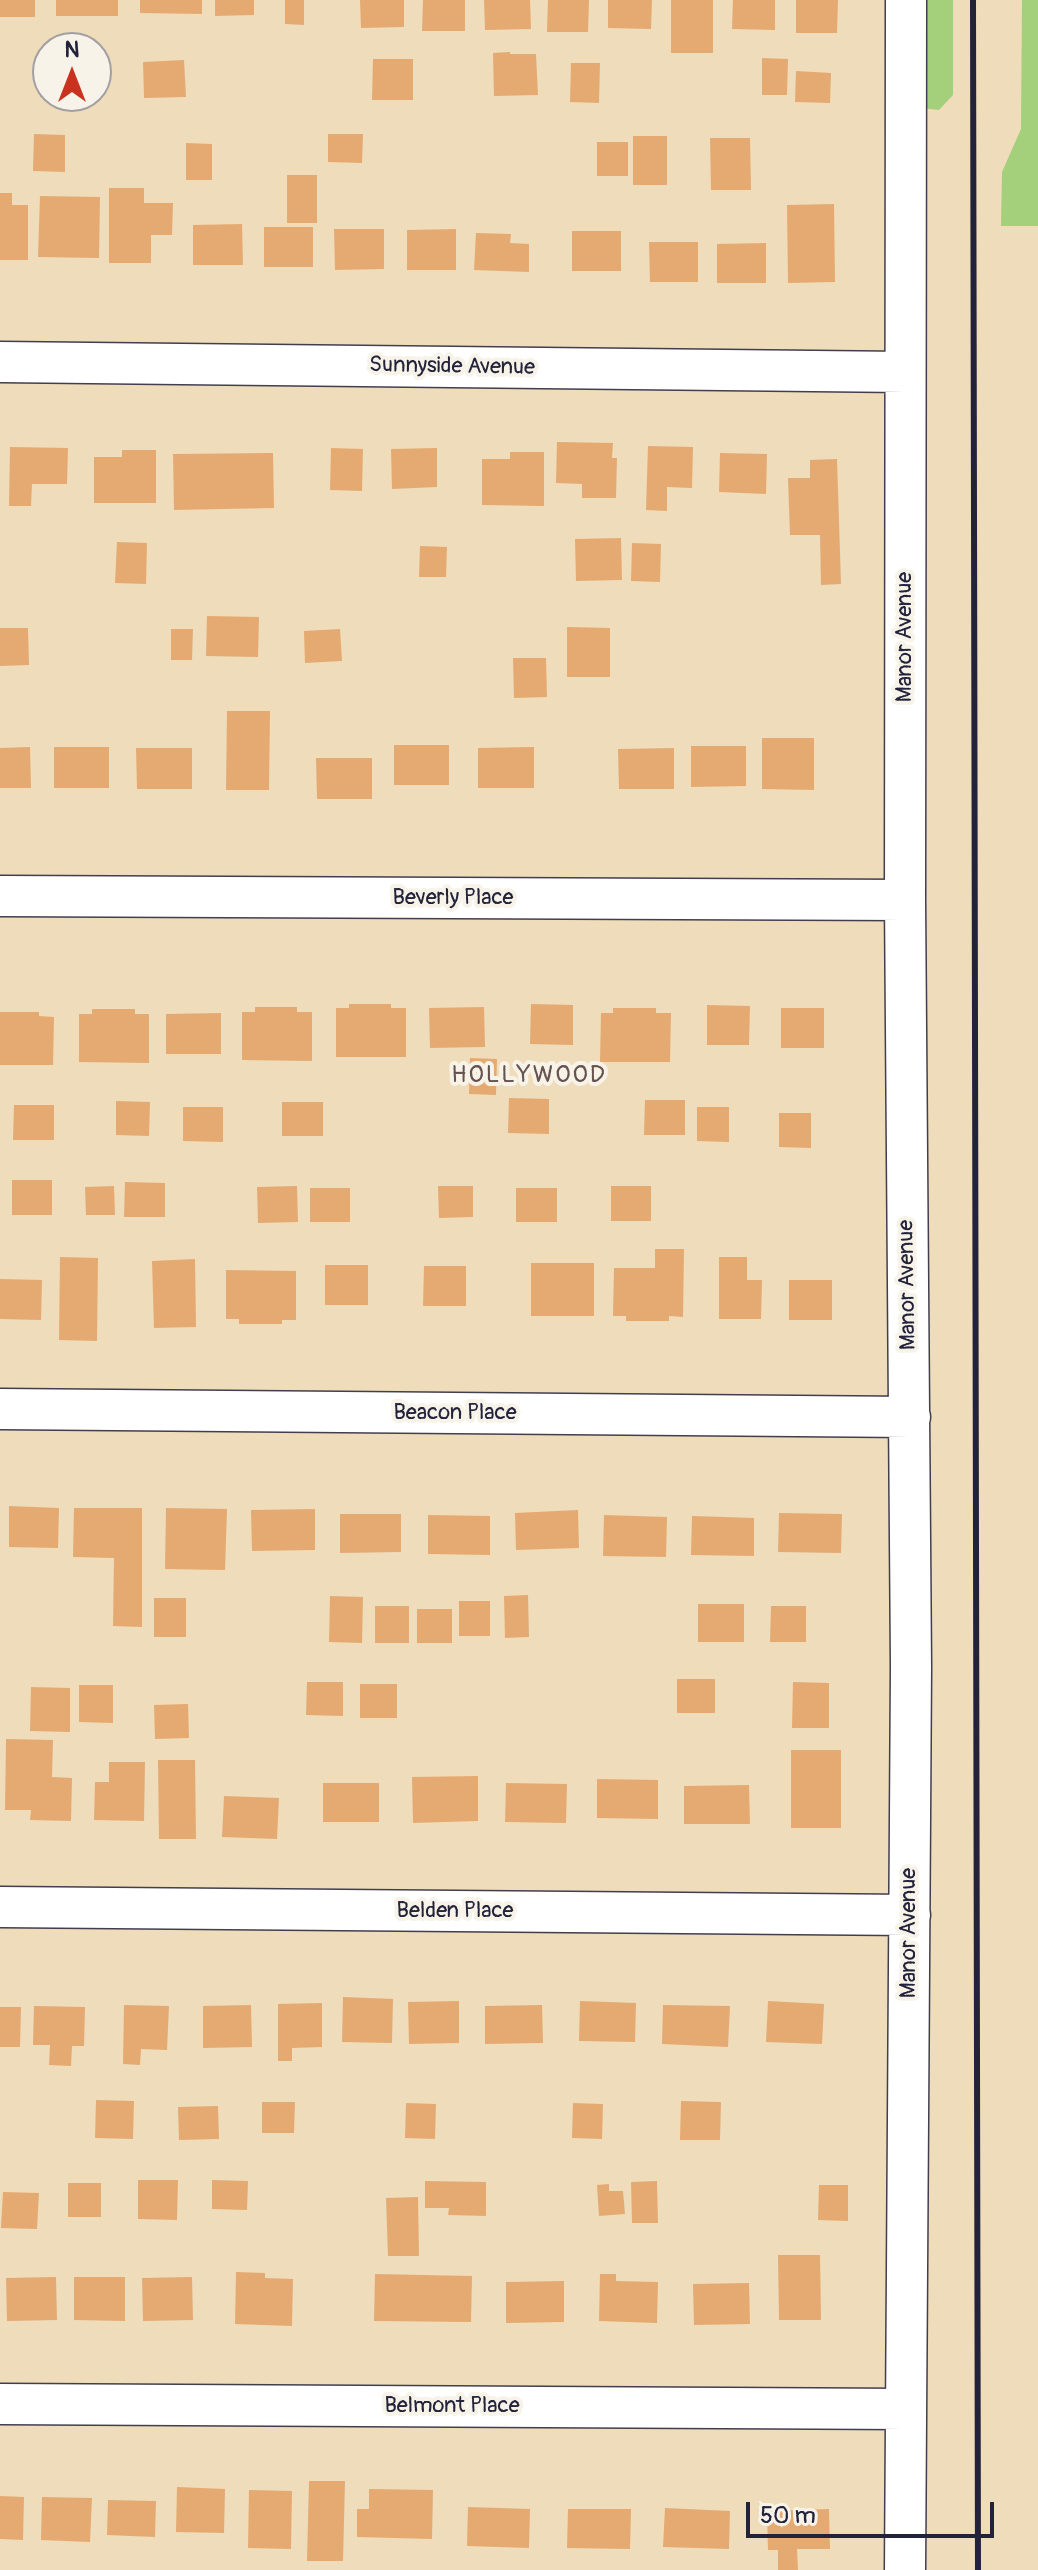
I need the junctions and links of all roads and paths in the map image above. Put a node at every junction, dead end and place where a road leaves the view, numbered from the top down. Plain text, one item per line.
1 (906, 0) edge
2 (0, 362) edge
3 (904, 372) junction
4 (0, 896) edge
5 (905, 900) junction
6 (0, 1409) edge
7 (910, 1417) junction
8 (0, 1907) edge
9 (910, 1915) junction
10 (0, 2404) edge
11 (905, 2409) junction
12 (905, 2570) edge

1 - 3 street, Manor Avenue
2 - 3 street, Sunnyside Avenue
3 - 5 street, Manor Avenue
4 - 5 street, Beverly Place
5 - 7 street, Manor Avenue
6 - 7 street, Beacon Place
7 - 9 street, Manor Avenue
8 - 9 street, Belden Place
9 - 11 street, Manor Avenue
10 - 11 street, Belmont Place
11 - 12 street, Manor Avenue

